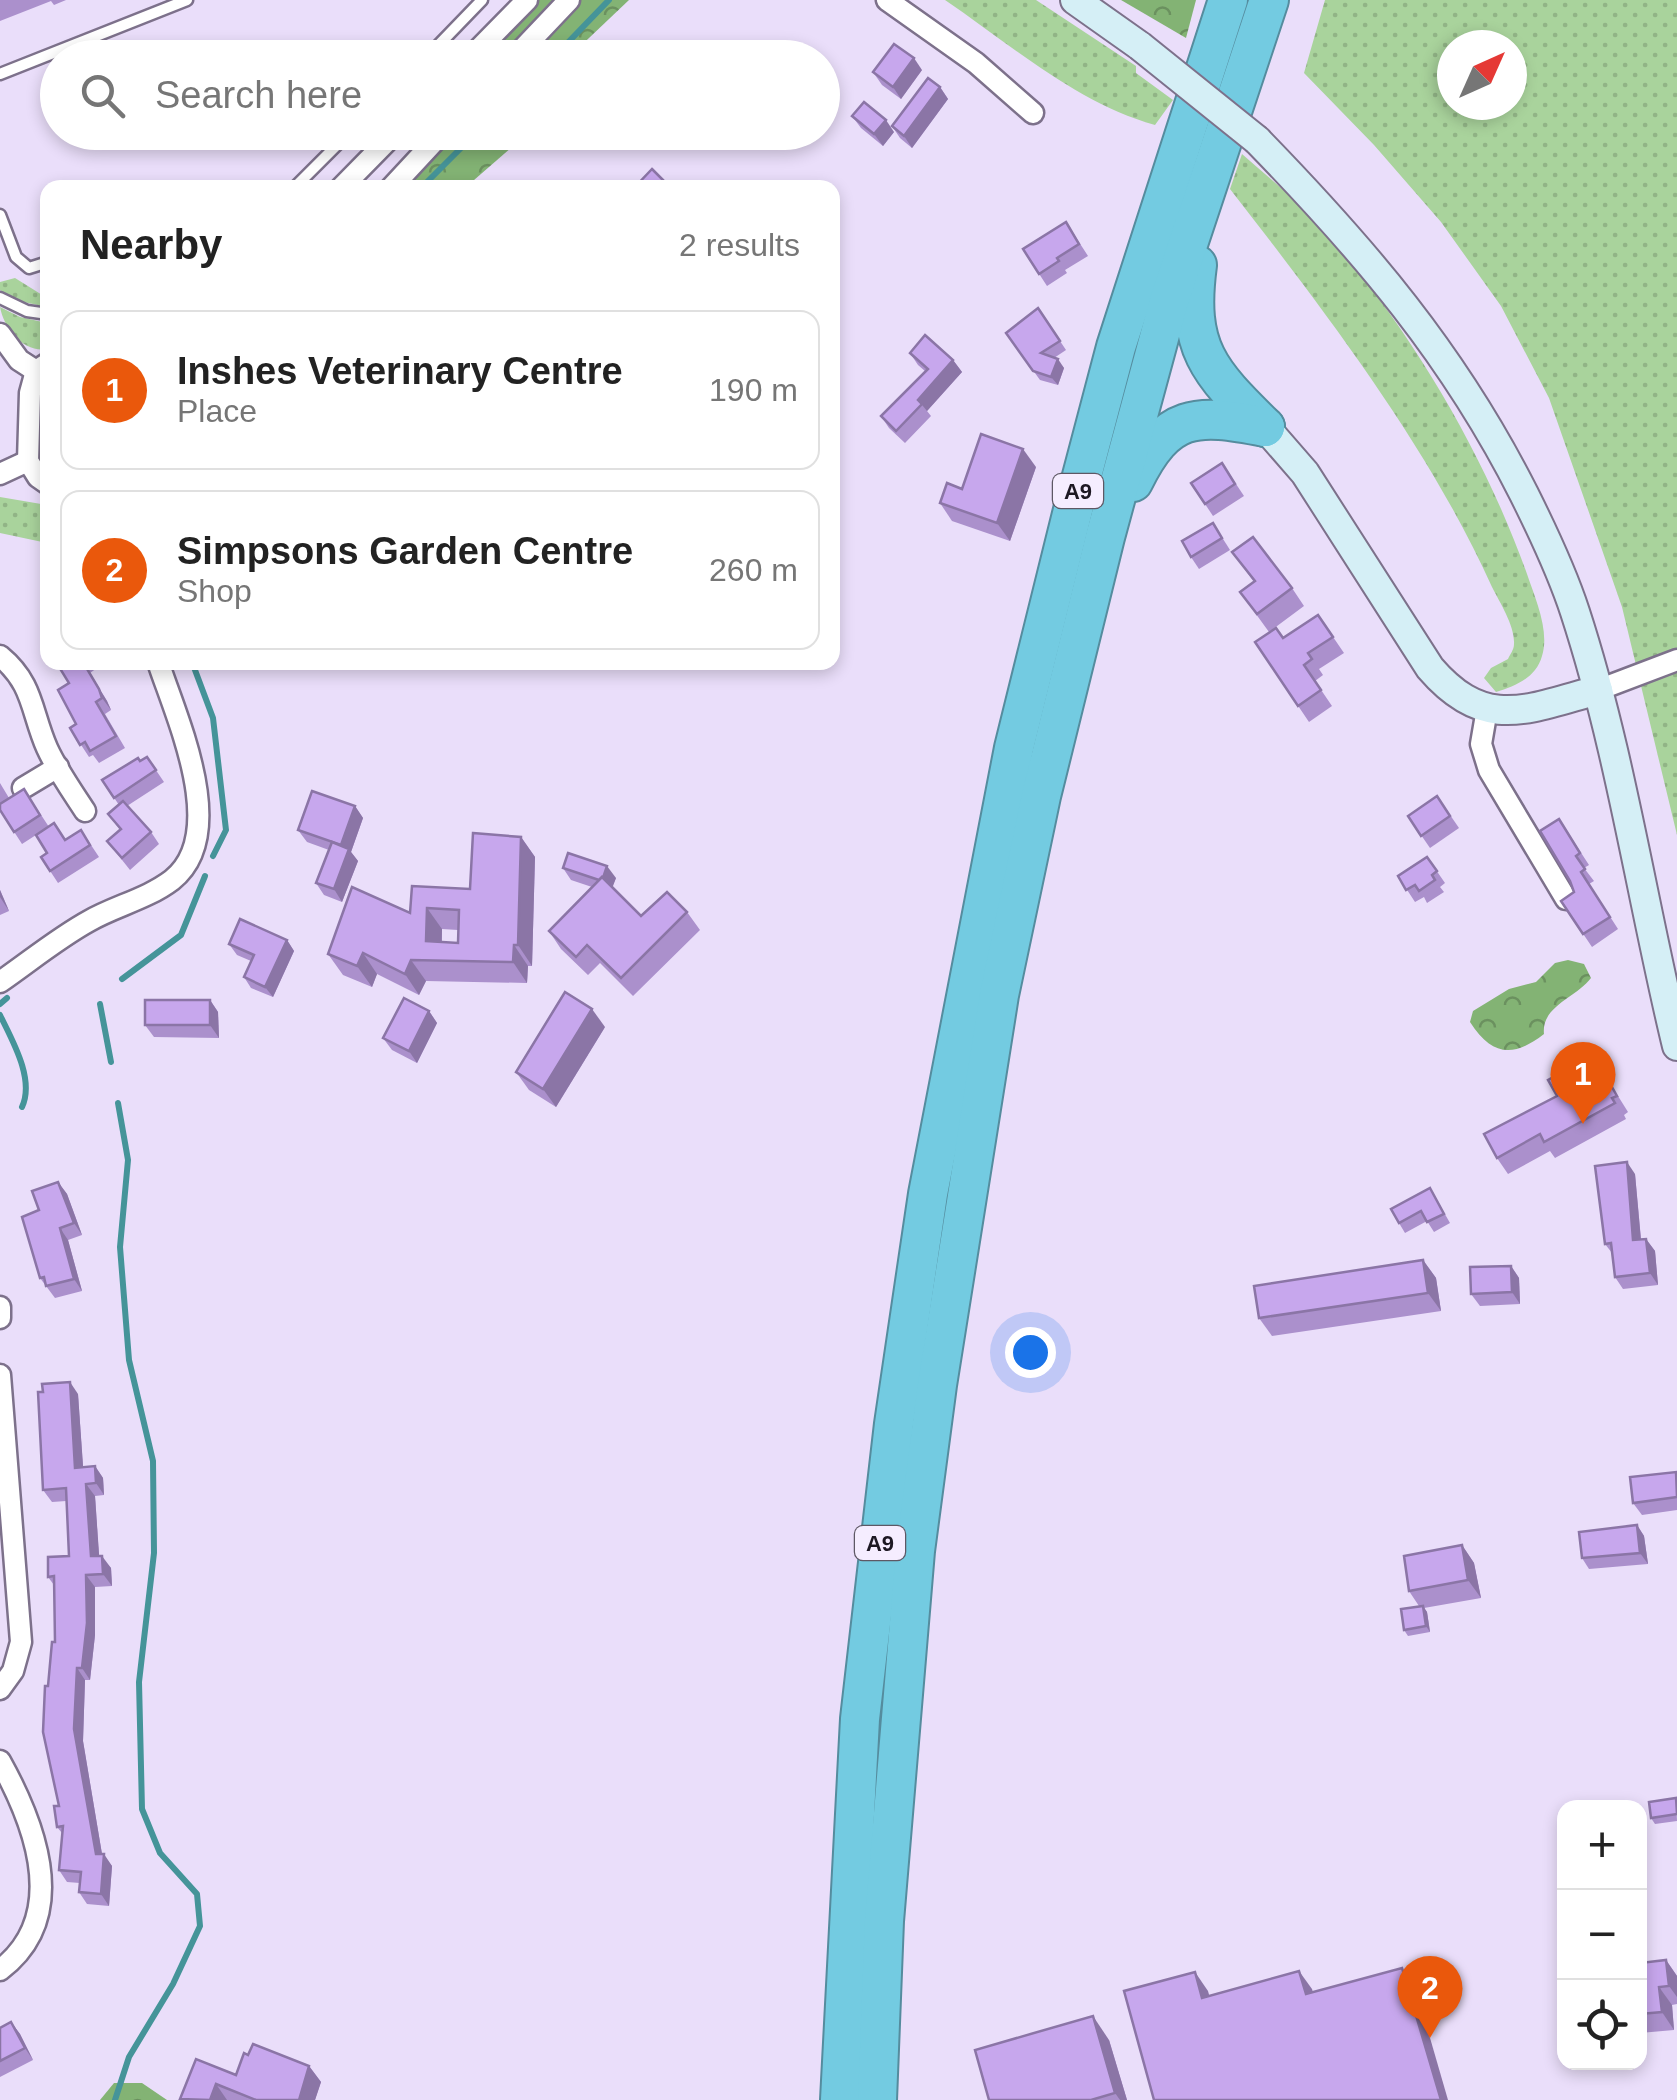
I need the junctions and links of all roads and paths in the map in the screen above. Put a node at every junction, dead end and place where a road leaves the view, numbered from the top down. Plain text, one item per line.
1 (187, 0) edge
2 (482, 0) edge
3 (527, 0) edge
4 (569, 0) edge
5 (887, 0) edge
6 (1075, 0) edge
7 (1228, 0) edge
8 (1269, 0) edge
9 (86, 40) edge
10 (443, 40) edge
11 (488, 40) edge
12 (531, 40) edge
13 (40, 58) edge
14 (0, 74) edge
15 (1034, 113) dead end
16 (332, 150) edge
17 (378, 150) edge
18 (426, 150) edge
19 (1209, 175) junction
20 (302, 180) edge
21 (349, 180) edge
22 (398, 180) edge
23 (0, 215) edge
24 (40, 265) edge
25 (0, 298) edge
26 (40, 313) edge
27 (0, 334) edge
28 (40, 366) edge
29 (40, 371) edge
30 (1265, 427) junction
31 (28, 461) junction
32 (0, 474) edge
33 (40, 478) edge
34 (1105, 538) junction
35 (0, 656) edge
36 (1677, 660) edge
37 (161, 670) edge
38 (1598, 690) junction
39 (1486, 709) junction
40 (58, 767) junction
41 (23, 788) edge
42 (85, 811) dead end
43 (1566, 899) edge
44 (0, 982) edge
45 (1677, 1046) edge
46 (0, 1307) edge
47 (0, 1318) edge
48 (0, 1375) edge
49 (0, 1689) edge
50 (0, 1761) edge
51 (0, 1970) edge
52 (840, 2100) edge
53 (877, 2100) edge

1 - 9 lane
2 - 10 lane
3 - 11 street
4 - 12 street
5 - 15 street
6 - 38 main road, bridge
7 - 52 highway, A9
8 - 19 highway, A9
13 - 14 lane
16 - 20 lane
17 - 21 street
18 - 22 street
19 - 30 highway, A9
19 - 34 highway, A9
23 - 24 lane
25 - 26 lane
27 - 28 street
29 - 31 street
30 - 34 highway, A9
30 - 39 main road
31 - 32 street
31 - 33 street
34 - 53 highway, A9
35 - 40 street
36 - 38 street
37 - 44 street
38 - 39 main road
38 - 45 main road
39 - 43 street
40 - 41 street
40 - 42 street
46 - 47 street
48 - 49 street
50 - 51 street

